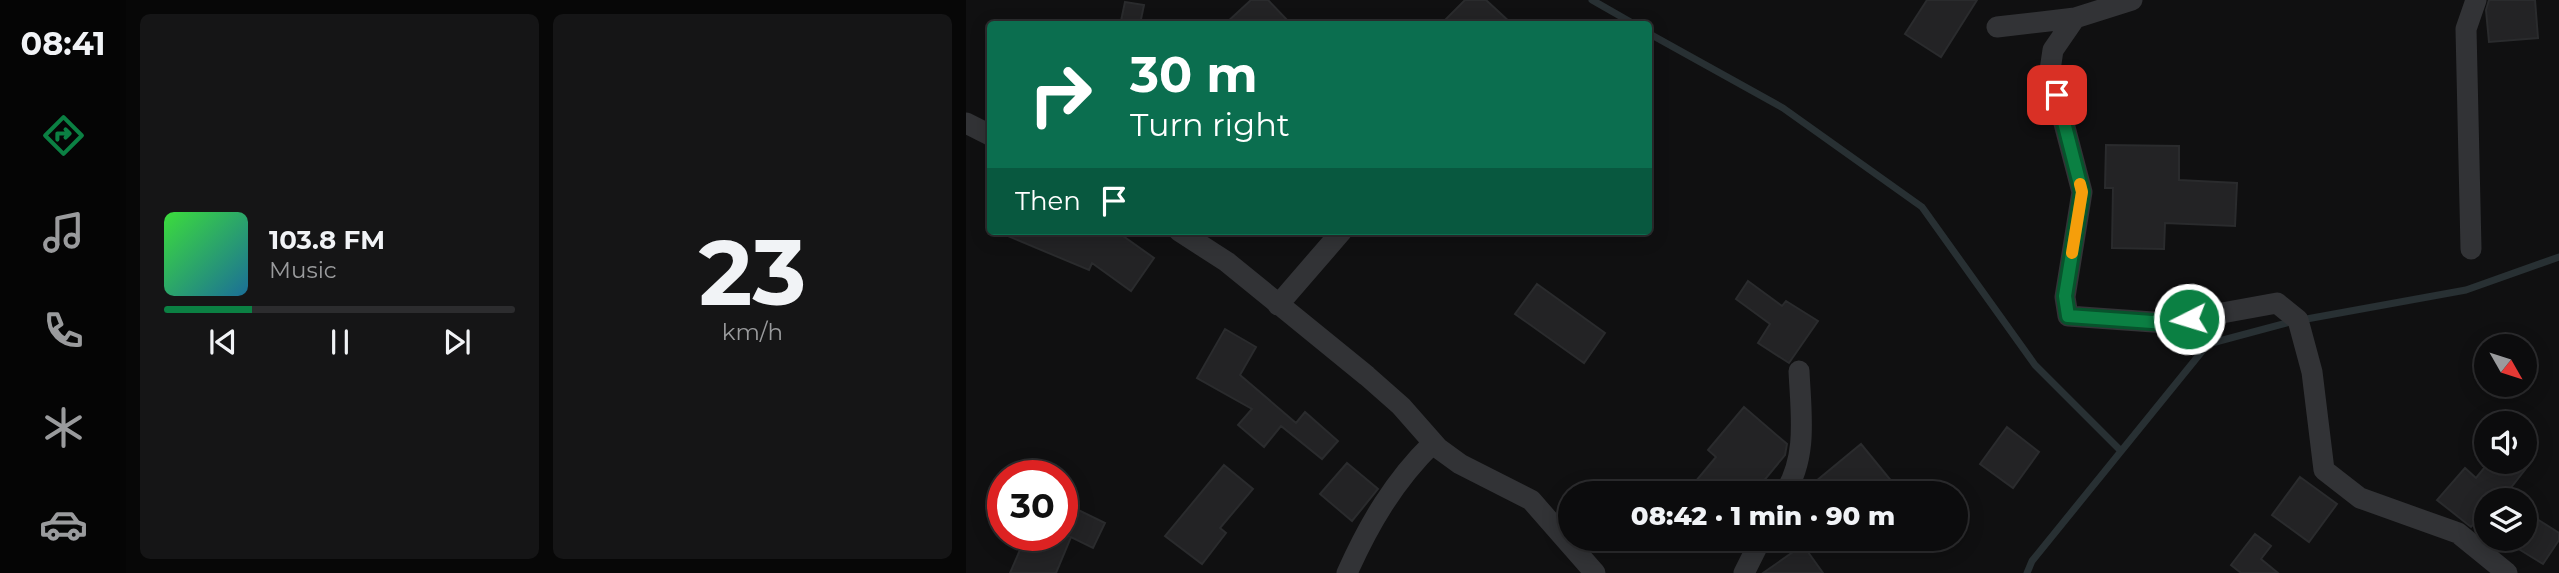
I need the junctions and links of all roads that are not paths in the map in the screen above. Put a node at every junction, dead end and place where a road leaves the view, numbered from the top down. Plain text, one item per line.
1 (2132, 0) edge
2 (2476, 0) edge
3 (2075, 18) junction
4 (1997, 27) dead end
5 (966, 123) edge
6 (987, 134) edge
7 (1185, 235) edge
8 (1339, 235) edge
9 (2471, 249) dead end
10 (1278, 305) junction
11 (1799, 371) dead end
12 (1433, 443) junction
13 (1793, 481) edge
14 (1558, 531) edge
15 (1576, 551) joint
16 (1754, 551) edge
17 (1743, 572) edge
18 (1347, 573) edge
19 (1577, 573) edge
20 (1595, 573) edge
21 (2507, 573) edge

1 - 3 street
2 - 9 street
3 - 4 street
3 - 21 street
5 - 6 street
7 - 10 street
8 - 10 street
10 - 12 street
11 - 13 street
12 - 14 street
12 - 18 street
15 - 19 street
15 - 20 street
16 - 17 street

